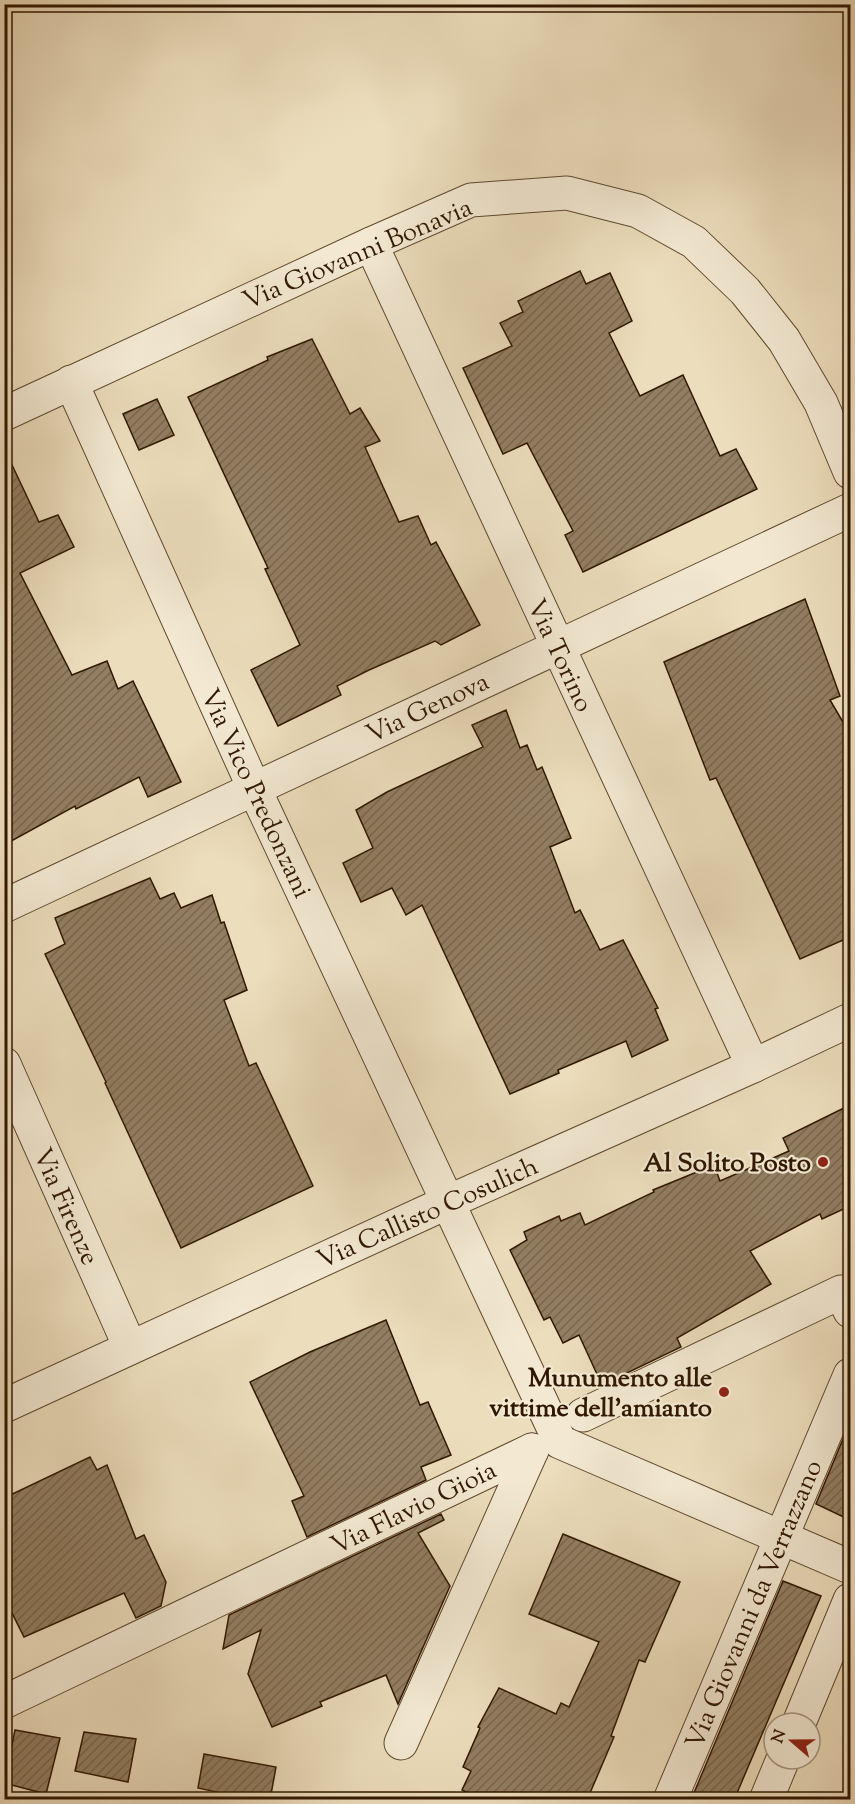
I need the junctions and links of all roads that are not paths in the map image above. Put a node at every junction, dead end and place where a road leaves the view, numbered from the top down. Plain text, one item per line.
1 (371, 244) junction
2 (71, 382) junction
3 (4, 414) edge
4 (850, 472) edge
5 (850, 510) edge
6 (557, 647) junction
7 (254, 788) junction
8 (4, 906) edge
9 (850, 1020) edge
10 (4, 1064) edge
11 (753, 1066) junction
12 (448, 1202) junction
13 (846, 1301) edge
14 (130, 1347) junction
15 (850, 1375) edge
16 (4, 1406) edge
17 (583, 1415) dead end
18 (546, 1446) junction
19 (782, 1536) junction
20 (850, 1567) edge
21 (850, 1600) edge
22 (4, 1702) edge
23 (804, 1711) edge
24 (401, 1743) dead end
25 (778, 1771) edge
26 (670, 1800) edge
27 (766, 1800) edge

1 - 2 street, Via Giovanni Bonavia
1 - 4 street, Via Giovanni Bonavia
1 - 6 street, Via Torino
2 - 3 street, Via Giovanni Bonavia
2 - 7 street, Via Vico Predonzani
5 - 6 street, Via Genova
6 - 7 street, Via Genova
6 - 11 street, Via Torino
7 - 8 street, Via Genova
7 - 12 street, Via Vico Predonzani
9 - 11 street, Via Callisto Cosulich
10 - 14 street, Via Firenze
11 - 12 street, Via Callisto Cosulich
12 - 14 street, Via Callisto Cosulich
12 - 18 street, Via Vico Predonzani
13 - 17 street
14 - 16 street, Via Callisto Cosulich
15 - 19 street, Via Giovanni da Verrazzano
18 - 19 street
18 - 22 street, Via Flavio Gioia
18 - 24 street, Via Flavio Gioia
19 - 20 street
19 - 26 street, Via Giovanni da Verrazzano
21 - 23 street
25 - 27 street

